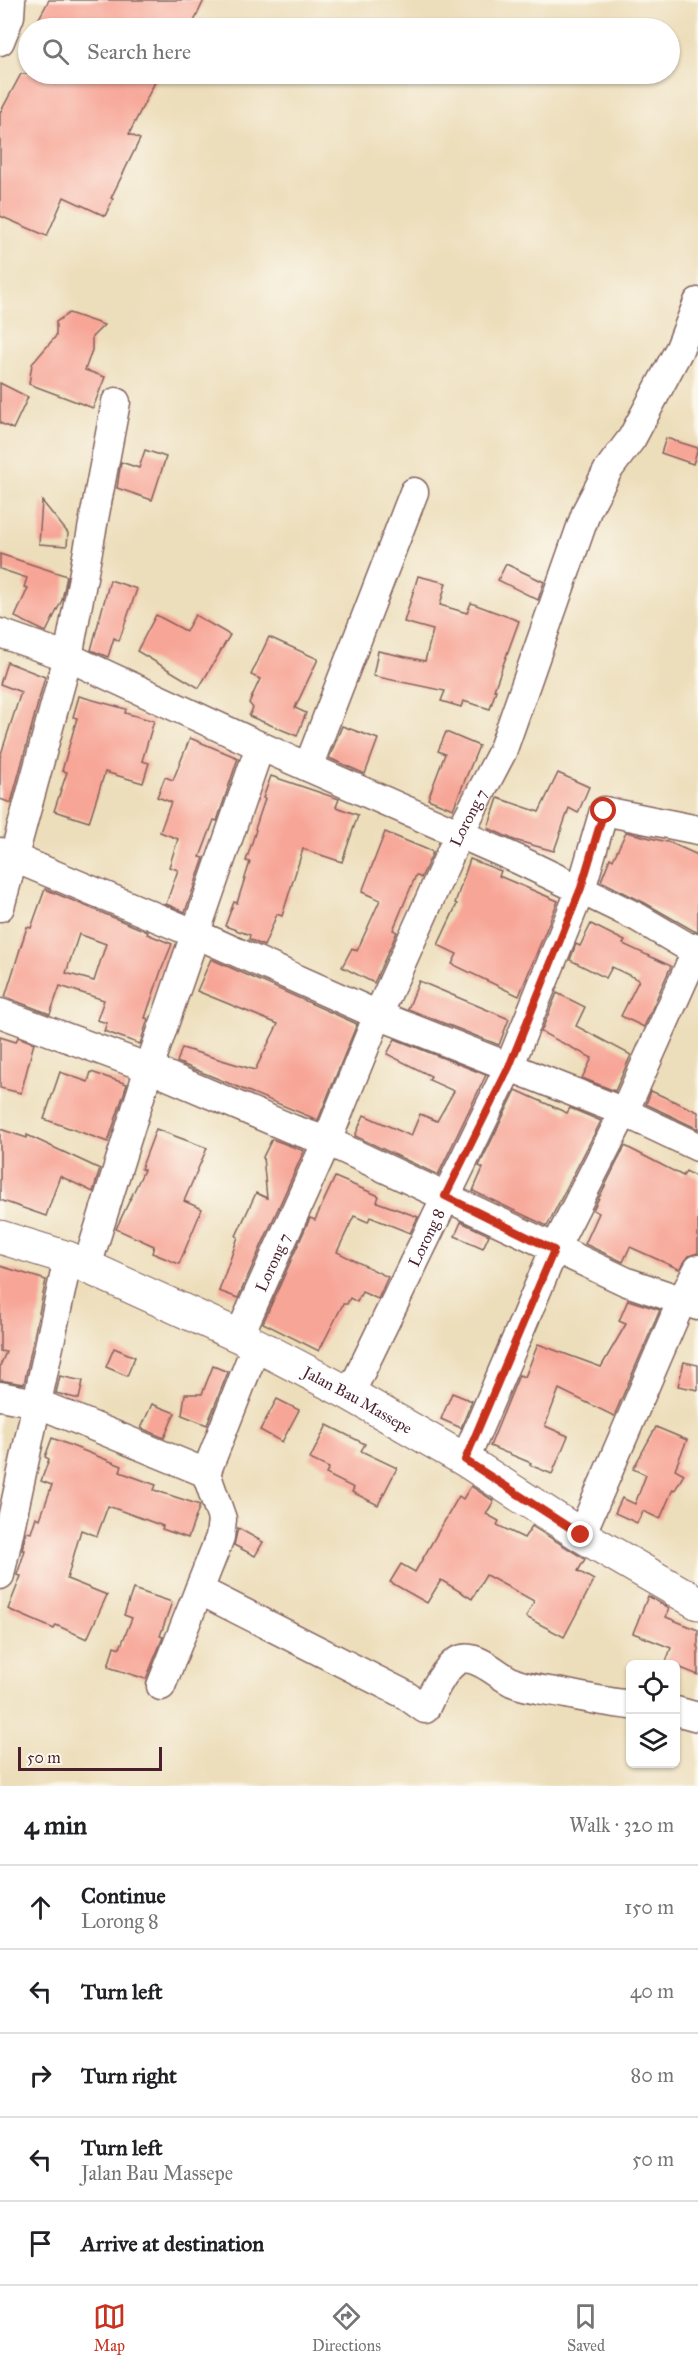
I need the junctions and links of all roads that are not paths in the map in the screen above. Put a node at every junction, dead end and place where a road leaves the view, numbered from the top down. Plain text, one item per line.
1 (698, 302) edge
2 (116, 402) dead end
3 (414, 492) dead end
4 (0, 633) edge
5 (68, 657) junction
6 (260, 746) junction
7 (308, 767) junction
8 (698, 830) edge
9 (459, 834) junction
10 (6, 854) edge
11 (581, 888) junction
12 (0, 907) edge
13 (196, 934) junction
14 (697, 951) edge
15 (0, 1013) edge
16 (378, 1015) junction
17 (509, 1067) junction
18 (149, 1068) junction
19 (624, 1112) junction
20 (327, 1141) junction
21 (698, 1147) edge
22 (445, 1196) junction
23 (0, 1238) edge
24 (554, 1250) junction
25 (77, 1262) junction
26 (698, 1269) edge
27 (690, 1303) edge
28 (248, 1341) junction
29 (350, 1395) junction
30 (0, 1396) edge
31 (37, 1403) junction
32 (465, 1460) junction
33 (206, 1473) junction
34 (581, 1535) junction
35 (0, 1575) edge
36 (199, 1590) junction
37 (698, 1603) edge
38 (161, 1686) dead end
39 (626, 1704) edge
40 (680, 1713) edge
41 (698, 1717) edge

1 - 9 street, Lorong 7
2 - 5 street
3 - 7 street
4 - 5 street
5 - 6 street
5 - 10 street
6 - 7 street
6 - 13 street
7 - 9 street
8 - 11 street, Lorong 8
9 - 11 street
9 - 16 street, Lorong 7
10 - 12 street
10 - 13 street
11 - 14 street
11 - 17 street, Lorong 8
13 - 16 street
13 - 18 street
14 - 19 street
15 - 18 street
16 - 17 street
16 - 20 street, Lorong 7
17 - 19 street
17 - 22 street, Lorong 8
18 - 20 street
18 - 25 street
19 - 21 street
19 - 24 street
20 - 22 street
20 - 28 street, Lorong 7
22 - 24 street
22 - 29 street, Lorong 8
23 - 25 main road, Jalan Bau Massepe
24 - 27 street
24 - 32 street
25 - 28 main road, Jalan Bau Massepe
25 - 31 street
26 - 27 street
27 - 34 street
28 - 29 main road, Jalan Bau Massepe
28 - 33 street, Lorong 7
29 - 32 main road, Jalan Bau Massepe
30 - 31 street
31 - 33 street
31 - 35 street
32 - 34 main road, Jalan Bau Massepe
33 - 36 street
34 - 37 main road, Jalan Bau Massepe
36 - 38 street
36 - 39 street
40 - 41 street

